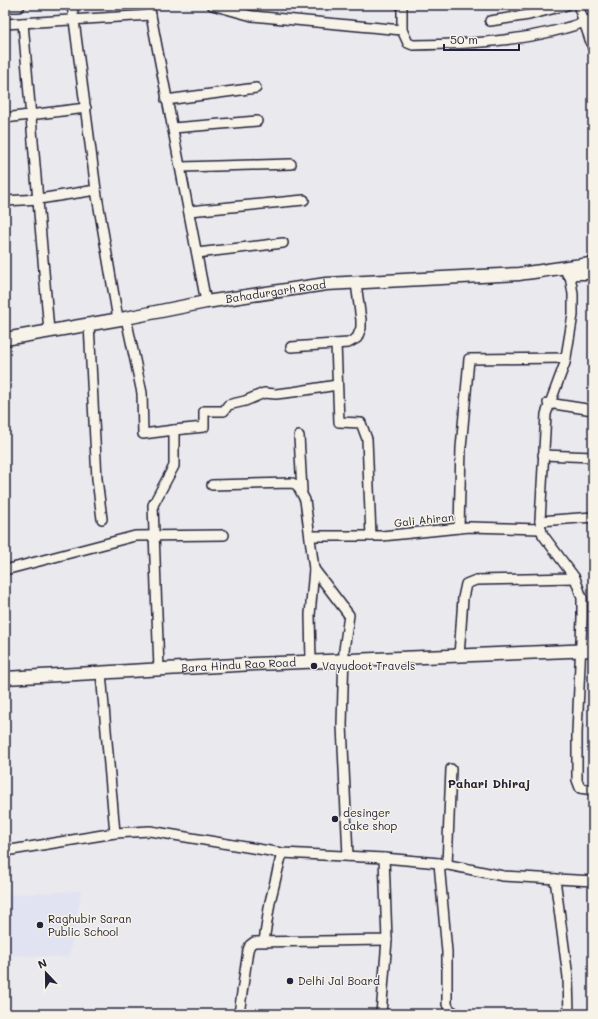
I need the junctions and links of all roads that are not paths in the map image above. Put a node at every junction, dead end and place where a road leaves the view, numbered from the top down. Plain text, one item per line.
1 (5, 5) edge
2 (18, 5) edge
3 (72, 5) edge
4 (150, 5) edge
5 (212, 5) edge
6 (402, 5) edge
7 (567, 5) edge
8 (578, 5) edge
9 (151, 15) junction
10 (593, 19) edge
11 (74, 20) junction
12 (490, 21) dead end
13 (23, 23) junction
14 (584, 23) junction
15 (5, 24) edge
16 (402, 30) junction
17 (593, 48) edge
18 (256, 88) dead end
19 (166, 100) junction
20 (86, 108) junction
21 (30, 116) junction
22 (5, 118) edge
23 (257, 122) dead end
24 (173, 128) junction
25 (291, 164) dead end
26 (181, 167) junction
27 (96, 190) junction
28 (39, 198) junction
29 (304, 200) dead end
30 (5, 201) edge
31 (189, 211) junction
32 (282, 243) dead end
33 (197, 253) junction
34 (593, 264) edge
35 (569, 270) junction
36 (593, 273) edge
37 (356, 283) junction
38 (206, 302) junction
39 (122, 319) junction
40 (89, 324) junction
41 (49, 331) junction
42 (5, 339) edge
43 (336, 344) junction
44 (291, 347) dead end
45 (566, 358) junction
46 (337, 384) junction
47 (548, 403) junction
48 (593, 410) edge
49 (174, 430) junction
50 (299, 436) dead end
51 (543, 455) junction
52 (593, 457) edge
53 (212, 485) dead end
54 (302, 491) junction
55 (593, 517) edge
56 (102, 519) dead end
57 (540, 525) junction
58 (459, 528) junction
59 (154, 535) junction
60 (224, 535) dead end
61 (310, 536) junction
62 (370, 536) junction
63 (314, 569) junction
64 (5, 570) edge
65 (575, 578) junction
66 (593, 650) edge
67 (581, 651) junction
68 (459, 656) junction
69 (344, 660) junction
70 (310, 662) junction
71 (159, 669) junction
72 (101, 673) junction
73 (5, 678) edge
74 (451, 769) dead end
75 (593, 790) edge
76 (115, 833) junction
77 (5, 851) edge
78 (282, 853) junction
79 (348, 856) junction
80 (384, 858) junction
81 (443, 864) junction
82 (555, 879) junction
83 (593, 881) edge
84 (387, 940) junction
85 (264, 941) junction
86 (240, 1014) edge
87 (381, 1014) edge
88 (457, 1014) edge
89 (569, 1014) edge

1 - 2 main road
3 - 11 street
4 - 9 street
5 - 16 street
6 - 16 street
7 - 12 street
8 - 14 street
9 - 11 street
9 - 19 street
10 - 14 street
11 - 13 street
11 - 20 street
13 - 15 street
13 - 21 street
14 - 16 street
14 - 17 street
18 - 19 street
19 - 24 street
20 - 21 street
20 - 27 street
21 - 22 street
21 - 28 street
23 - 24 street
24 - 26 street
25 - 26 street
26 - 31 street
27 - 28 street
27 - 39 street
28 - 30 street
28 - 41 street
29 - 31 street
31 - 33 street
32 - 33 street
33 - 38 street
34 - 35 street, Bahadurgarh Road
35 - 36 street, Bahadurgarh Road
35 - 37 street, Bahadurgarh Road
35 - 45 street
37 - 38 street, Bahadurgarh Road
37 - 43 street
38 - 39 street, Bahadurgarh Road
39 - 40 street, Bahadurgarh Road
39 - 49 street
40 - 41 street, Bahadurgarh Road
40 - 56 street
41 - 42 street, Bahadurgarh Road
43 - 44 street
43 - 46 street
45 - 47 street
45 - 58 street
46 - 49 street
46 - 62 street
47 - 48 street
47 - 51 street
49 - 59 street
50 - 54 street
51 - 52 street
51 - 57 street
53 - 54 street
54 - 61 street
55 - 57 street, Gali Ahiran
57 - 58 street, Gali Ahiran
57 - 65 street
58 - 62 street, Gali Ahiran
59 - 60 street
59 - 64 street
59 - 71 street
61 - 62 street, Gali Ahiran
61 - 63 street
63 - 69 street
63 - 70 street
65 - 67 street
65 - 68 street
66 - 67 street, Bara Hindu Rao Road
67 - 68 street, Bara Hindu Rao Road
67 - 75 street
68 - 69 street, Bara Hindu Rao Road
69 - 70 street, Bara Hindu Rao Road
69 - 79 street
70 - 71 street, Bara Hindu Rao Road
71 - 72 street, Bara Hindu Rao Road
72 - 73 street, Bara Hindu Rao Road
72 - 76 street
74 - 81 street
76 - 77 street
76 - 78 street
78 - 79 street
78 - 85 street
79 - 80 street
80 - 81 street
80 - 84 street
81 - 82 street
81 - 88 street
82 - 83 street
82 - 89 street
84 - 85 street
84 - 87 street
85 - 86 street

